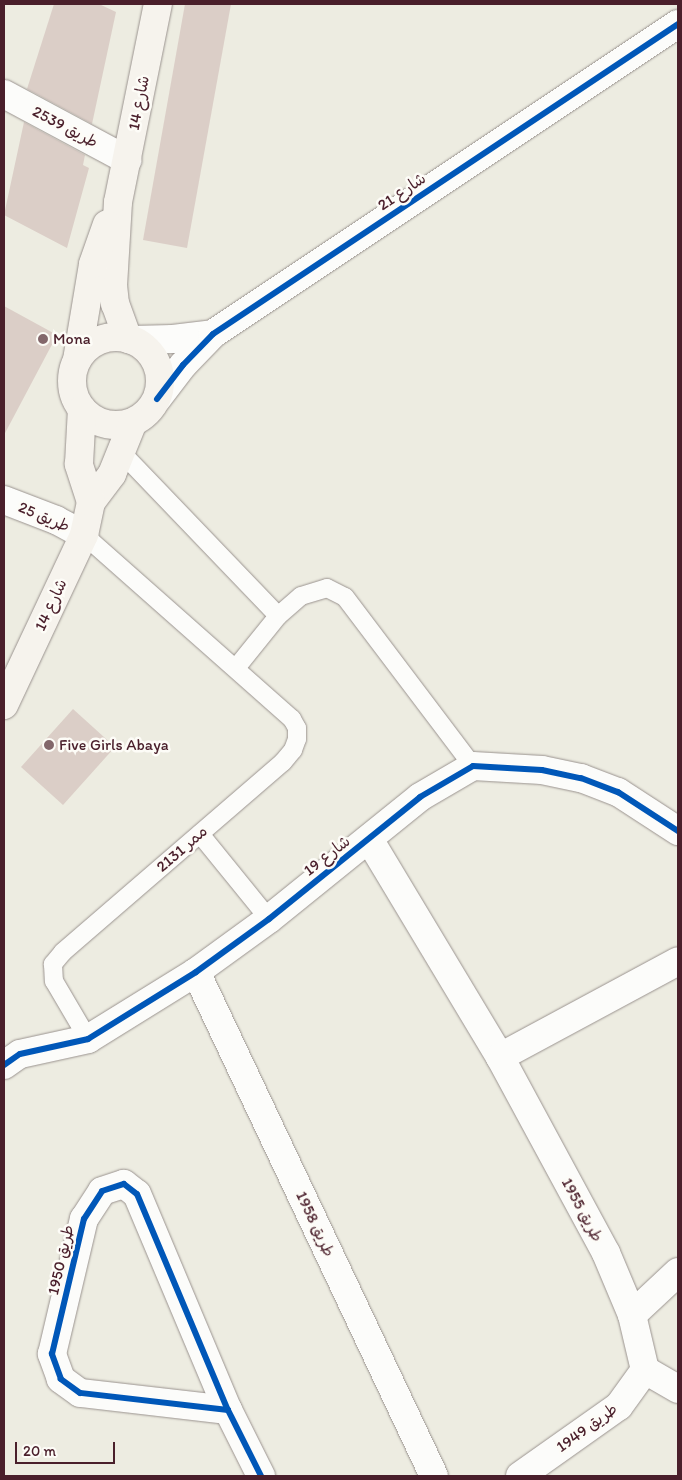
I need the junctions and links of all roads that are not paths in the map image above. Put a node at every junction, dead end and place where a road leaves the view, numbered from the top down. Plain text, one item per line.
1 (158, 4) edge
2 (678, 24) edge
3 (4, 94) edge
4 (127, 160) junction
5 (118, 202) junction
6 (213, 334) junction
7 (130, 339) junction
8 (78, 360) junction
9 (157, 399) junction
10 (82, 409) junction
11 (133, 422) junction
12 (121, 452) junction
13 (4, 500) edge
14 (91, 502) junction
15 (84, 535) junction
16 (278, 616) junction
17 (236, 668) junction
18 (4, 705) edge
19 (474, 766) junction
20 (678, 830) edge
21 (200, 834) junction
22 (369, 840) junction
23 (269, 919) junction
24 (678, 961) edge
25 (196, 972) junction
26 (88, 1039) junction
27 (9, 1055) edge
28 (500, 1057) junction
29 (678, 1272) edge
30 (632, 1315) junction
31 (645, 1370) junction
32 (678, 1389) edge
33 (228, 1410) junction
34 (261, 1476) edge
35 (434, 1476) edge
36 (520, 1476) edge

1 - 4 street, شارع 14
2 - 6 street, شارع 21
3 - 4 street, طريق 2539
4 - 5 street, شارع 14
5 - 7 street, شارع 14
5 - 8 street, شارع 14
6 - 7 street, شارع 21
6 - 9 street, شارع 21
7 - 8 street
7 - 9 street
8 - 10 street
9 - 11 street
10 - 11 street
10 - 14 street, شارع 14
11 - 12 street, شارع 14
12 - 14 street, شارع 14
12 - 16 lane
13 - 15 street, طريق 25
14 - 15 street, شارع 14
15 - 17 lane, ممر 2131
15 - 18 street, شارع 14
16 - 17 lane
16 - 19 lane
17 - 21 lane, ممر 2131
19 - 20 street
19 - 22 street, شارع 19
21 - 23 lane
21 - 26 lane, ممر 2131
22 - 23 street, شارع 19
22 - 28 street, طريق 1955
23 - 25 street, شارع 19
24 - 28 street
25 - 26 street, شارع 19
25 - 35 street, طريق 1958
26 - 27 street, شارع 19
28 - 30 street, طريق 1955
29 - 30 street
30 - 31 street, طريق 1955
31 - 32 street
31 - 36 street, طريق 1949
33 - 33 street, طريق 1950
33 - 34 street, طريق 1950

